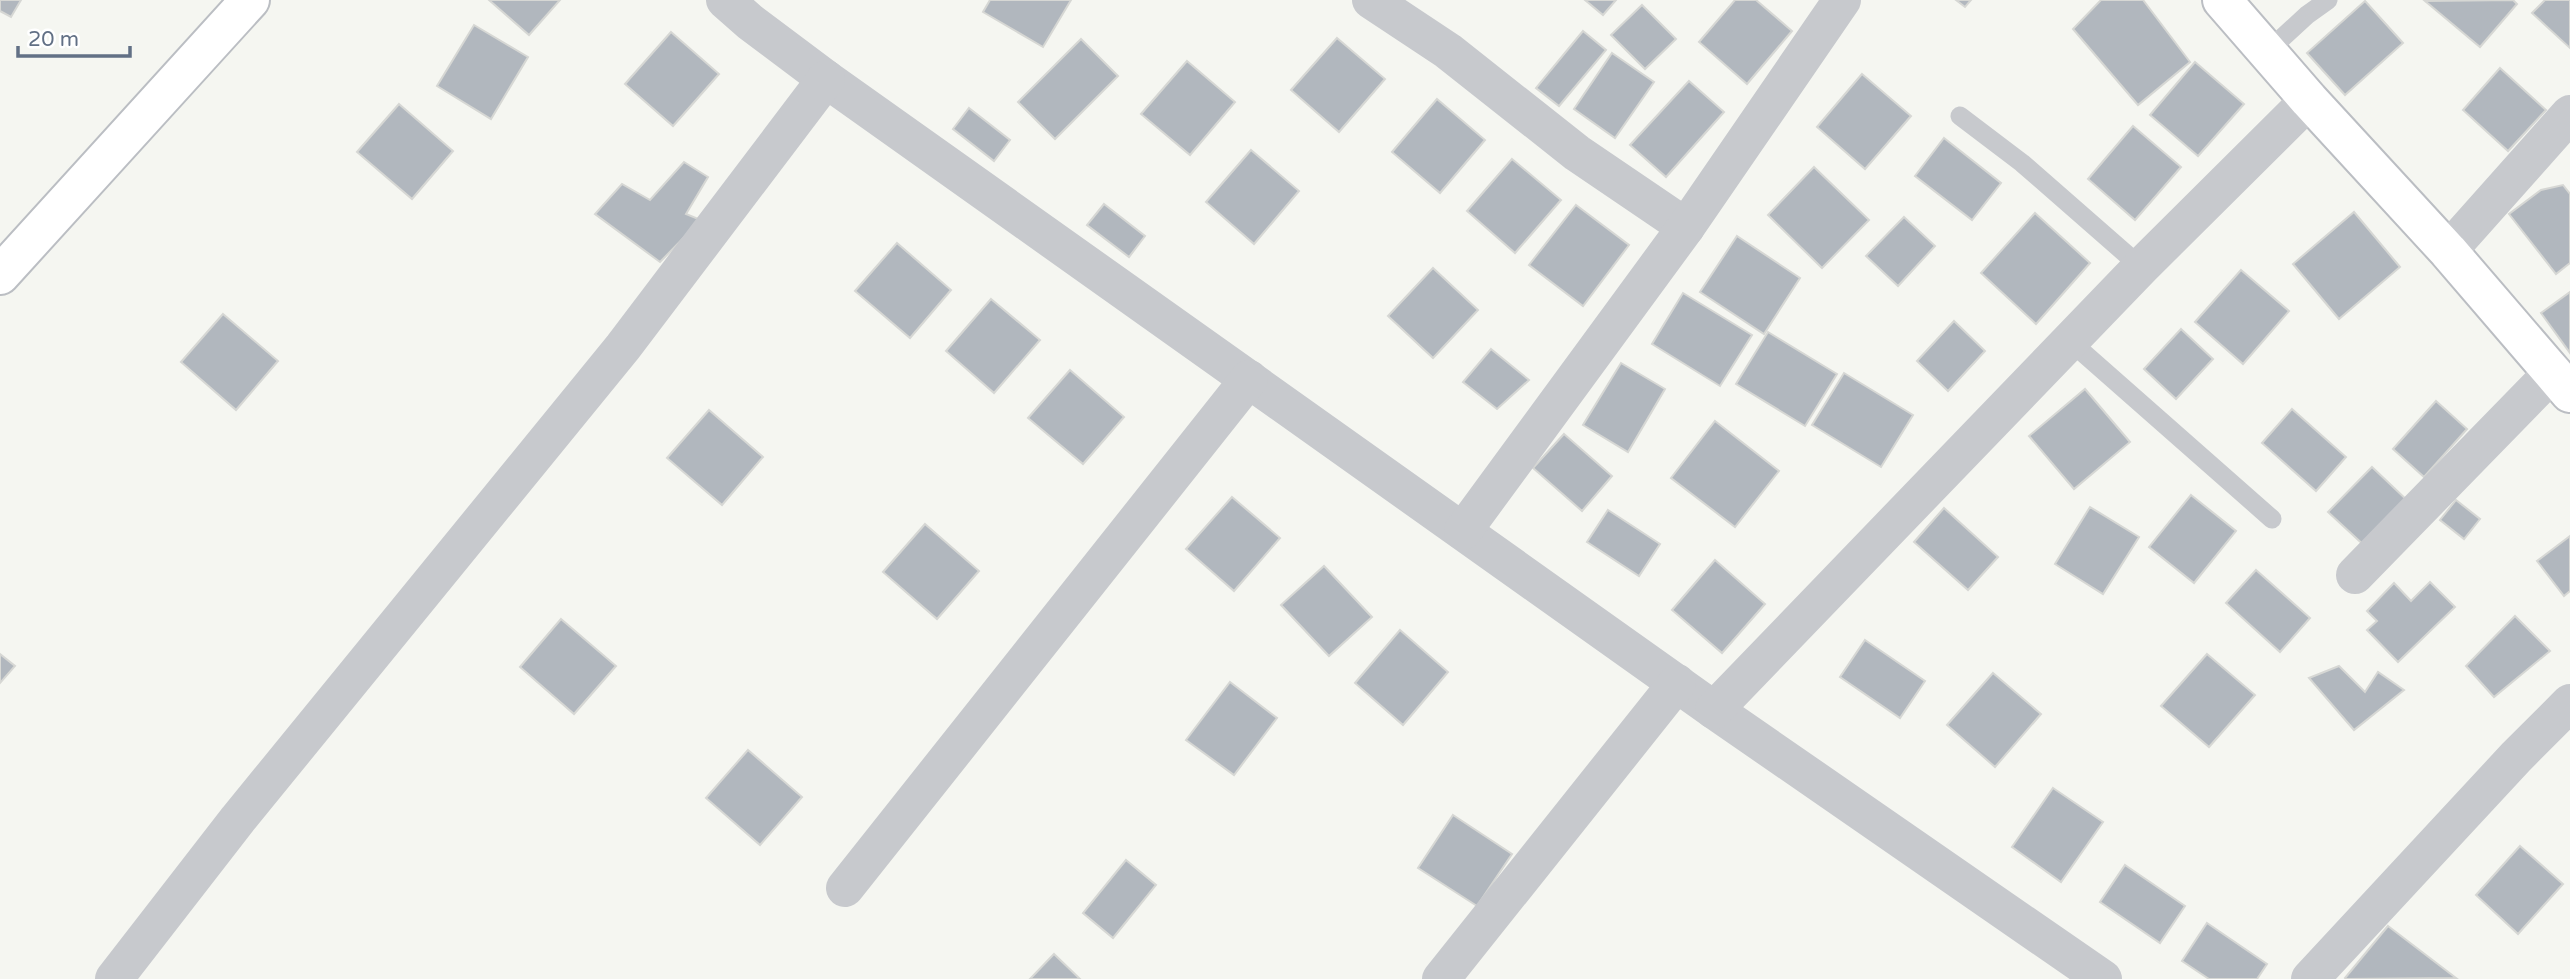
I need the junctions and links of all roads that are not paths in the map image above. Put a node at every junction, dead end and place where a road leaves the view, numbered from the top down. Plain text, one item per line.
1 (250, 0) edge
2 (725, 0) edge
3 (1371, 0) edge
4 (2222, 0) edge
5 (2328, 0) edge
6 (1828, 5) edge
7 (2268, 51) junction
8 (826, 79) junction
9 (2309, 100) junction
10 (2570, 114) edge
11 (1960, 116) dead end
12 (1686, 226) junction
13 (2448, 251) junction
14 (2141, 267) junction
15 (0, 275) edge
16 (2070, 342) junction
17 (1249, 379) junction
18 (2561, 382) edge
19 (2272, 519) dead end
20 (1463, 531) junction
21 (2355, 575) dead end
22 (1677, 683) junction
23 (2570, 703) edge
24 (1714, 710) junction
25 (845, 888) dead end
26 (114, 979) edge
27 (1441, 979) edge
28 (2103, 979) edge
29 (2310, 979) edge

1 - 15 street
2 - 8 street
3 - 12 street
4 - 7 street
5 - 7 lane
6 - 12 street
7 - 9 street
8 - 17 street
8 - 26 street
9 - 13 street
9 - 14 street
10 - 13 street
11 - 14 lane
12 - 20 street
13 - 18 street
14 - 16 street
16 - 19 lane
16 - 24 street
17 - 20 street
17 - 25 street
18 - 21 street
20 - 22 street
22 - 24 street
22 - 27 street
23 - 29 street
24 - 28 street

